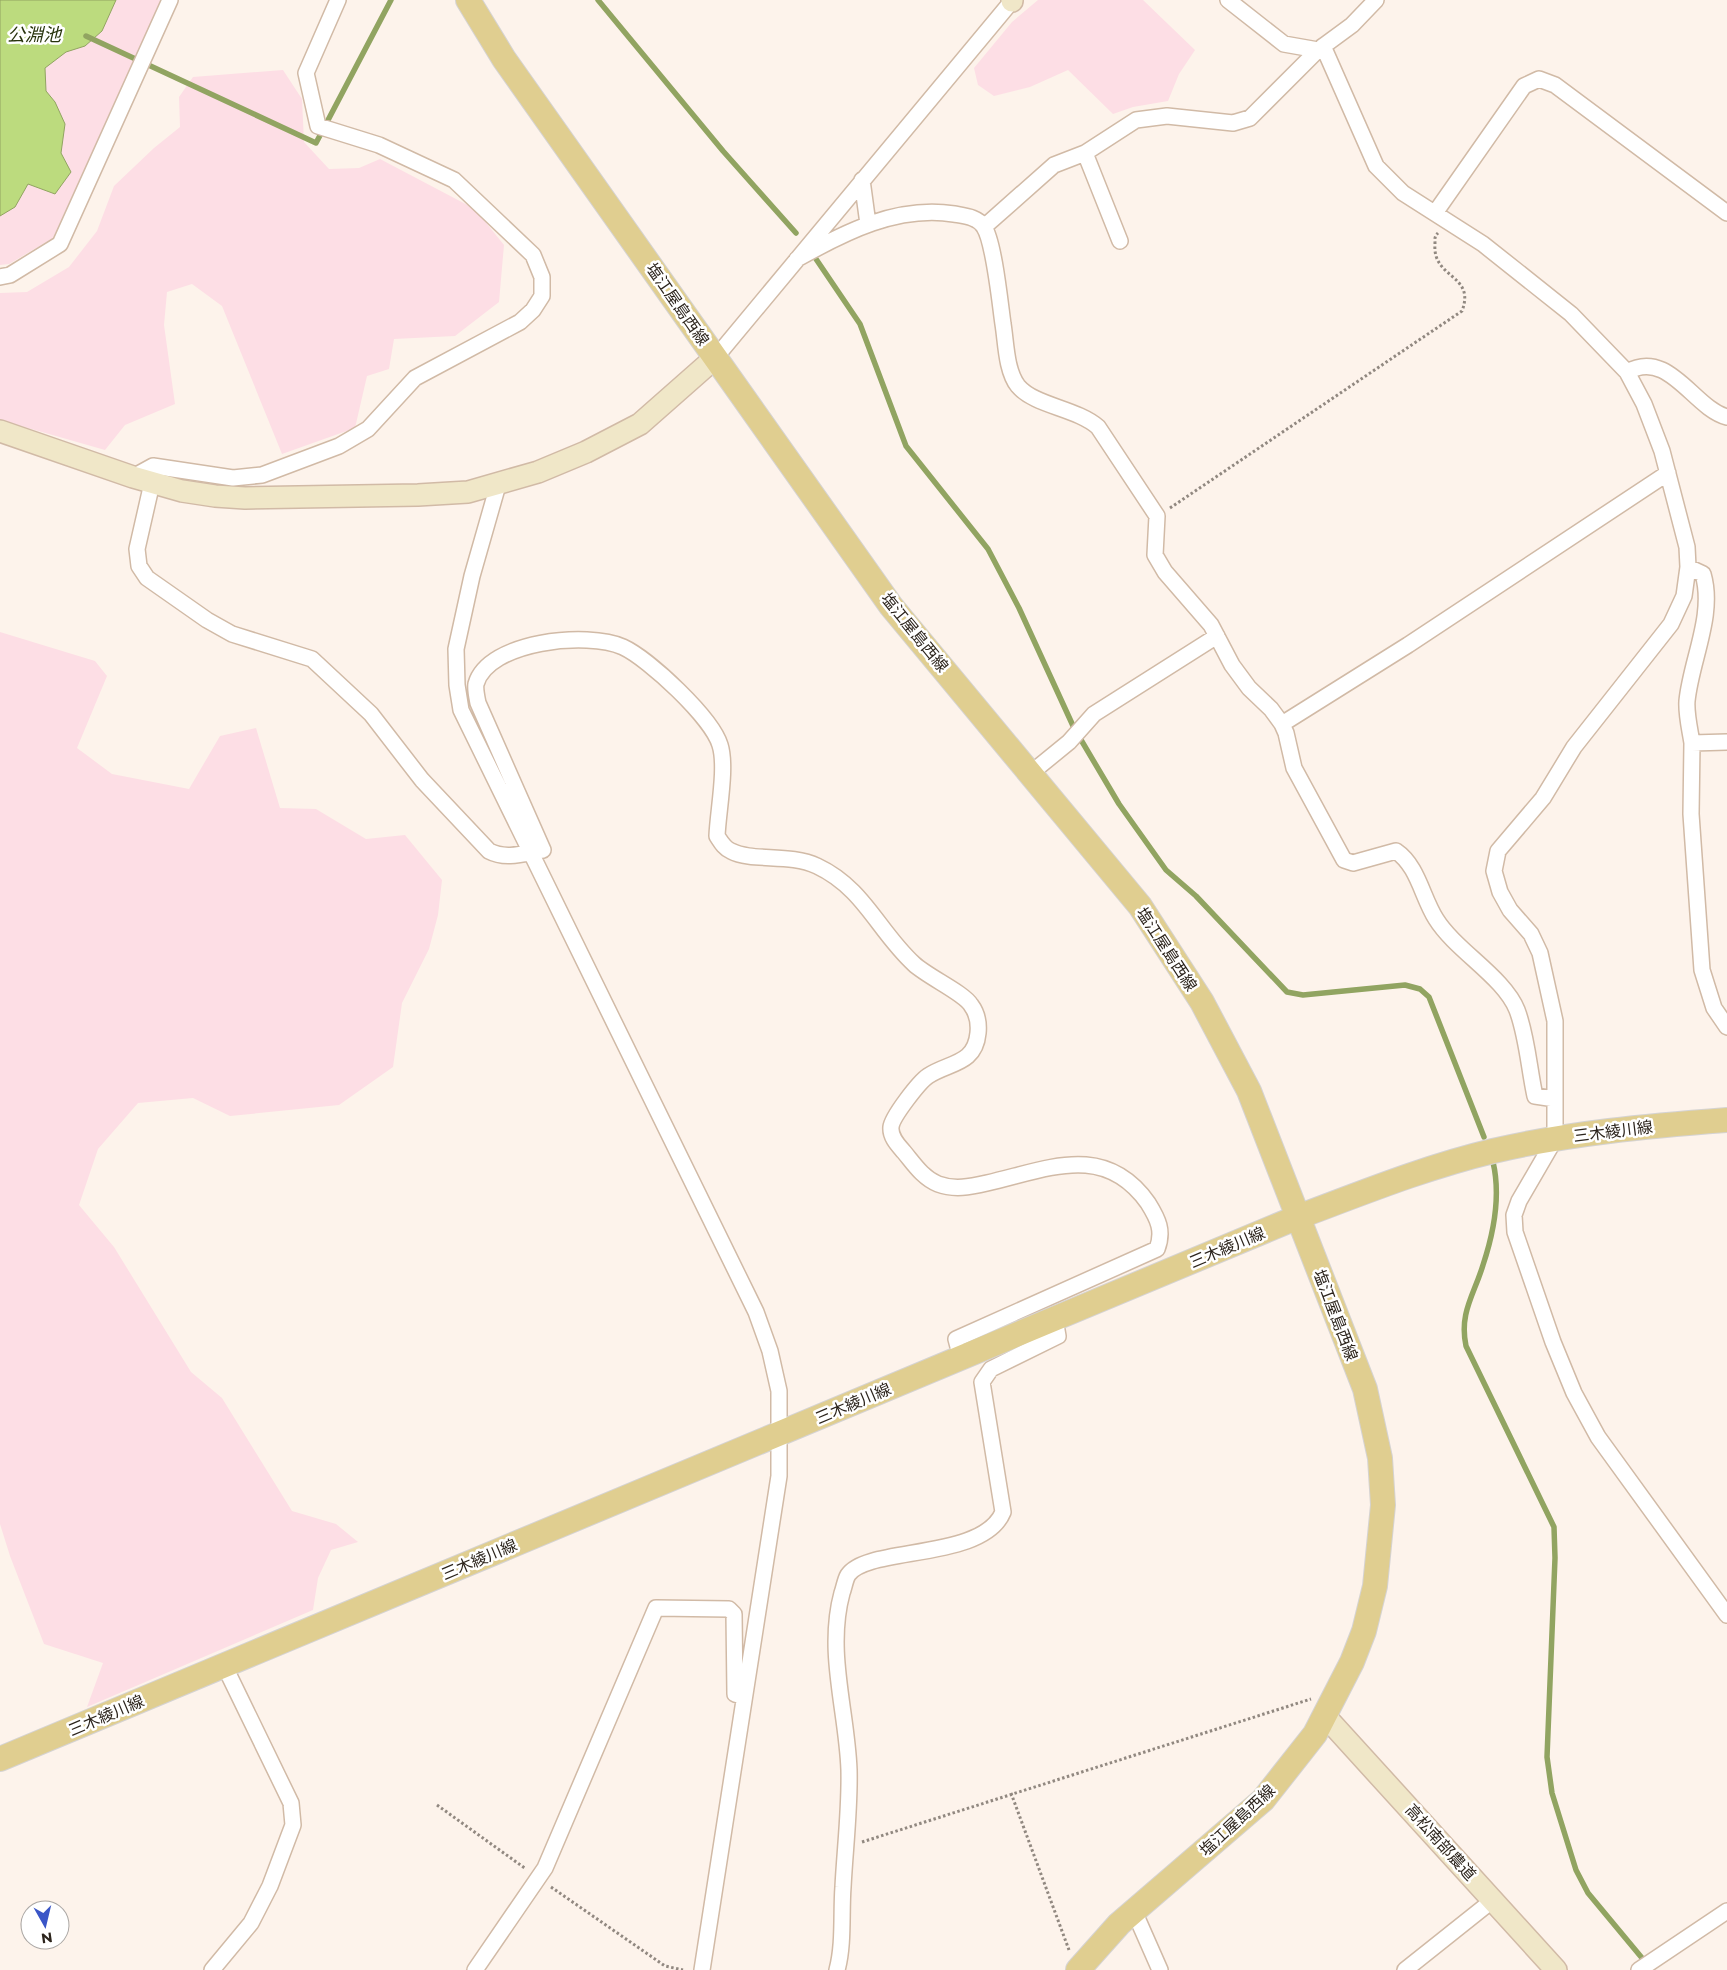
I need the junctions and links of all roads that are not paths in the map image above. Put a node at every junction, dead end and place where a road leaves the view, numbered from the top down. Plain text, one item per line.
1 (170, 0) edge
2 (338, 0) edge
3 (468, 0) edge
4 (1012, 0) edge
5 (1228, 0) edge
6 (1376, 0) edge
7 (1320, 48) junction
8 (1085, 153) junction
9 (862, 180) junction
10 (1435, 213) junction
11 (1727, 213) edge
12 (868, 224) junction
13 (984, 227) junction
14 (1120, 240) dead end
15 (797, 258) junction
16 (0, 277) edge
17 (716, 356) junction
18 (1627, 372) junction
19 (1724, 412) edge
20 (0, 431) edge
21 (1668, 474) junction
22 (142, 480) junction
23 (498, 485) junction
24 (1688, 566) junction
25 (1217, 636) junction
26 (1282, 724) junction
27 (1727, 742) edge
28 (1692, 744) junction
29 (1031, 773) junction
30 (532, 852) junction
31 (1727, 1027) edge
32 (1556, 1099) junction
33 (1727, 1120) edge
34 (1555, 1139) junction
35 (1298, 1217) junction
36 (1055, 1319) junction
37 (961, 1358) junction
38 (780, 1433) junction
39 (1727, 1615) edge
40 (224, 1665) junction
41 (743, 1696) junction
42 (1328, 1709) junction
43 (0, 1759) edge
44 (1493, 1900) junction
45 (1134, 1911) junction
46 (1727, 1911) edge
47 (1081, 1966) edge
48 (1644, 1966) edge
49 (212, 1970) edge
50 (475, 1970) edge
51 (702, 1970) edge
52 (837, 1970) edge
53 (1160, 1970) edge
54 (1405, 1970) edge
55 (1556, 1970) edge

1 - 16 street
2 - 22 street
3 - 17 main road, 塩江屋島西線
4 - 9 street
5 - 7 street
6 - 7 street
7 - 8 street
7 - 10 street
8 - 13 street
8 - 14 street
9 - 12 street
9 - 15 street
10 - 11 street
10 - 18 street
12 - 13 street
12 - 15 street
13 - 25 street
15 - 17 street
17 - 23 street
17 - 29 main road, 塩江屋島西線
18 - 19 street
18 - 21 street
20 - 22 street
21 - 24 street
21 - 26 street
22 - 23 street
22 - 30 street
23 - 30 street
24 - 28 street
24 - 32 street
25 - 26 street
25 - 29 street
26 - 32 street
27 - 28 street
28 - 31 street
29 - 35 main road, 塩江屋島西線
30 - 37 street
30 - 38 street
32 - 34 street
33 - 34 main road, 三木綾川線
34 - 35 main road, 三木綾川線
34 - 39 street
35 - 36 main road, 三木綾川線
35 - 42 main road, 塩江屋島西線
36 - 37 main road, 三木綾川線
36 - 52 street
37 - 38 main road, 三木綾川線
38 - 40 main road, 三木綾川線
38 - 41 street
40 - 43 main road, 三木綾川線
40 - 49 street
41 - 50 street
41 - 51 street
42 - 44 street, 高松南部農道
42 - 45 main road, 塩江屋島西線
44 - 54 street
44 - 55 street, 高松南部農道
45 - 47 main road, 塩江屋島西線
45 - 53 street
46 - 48 street

